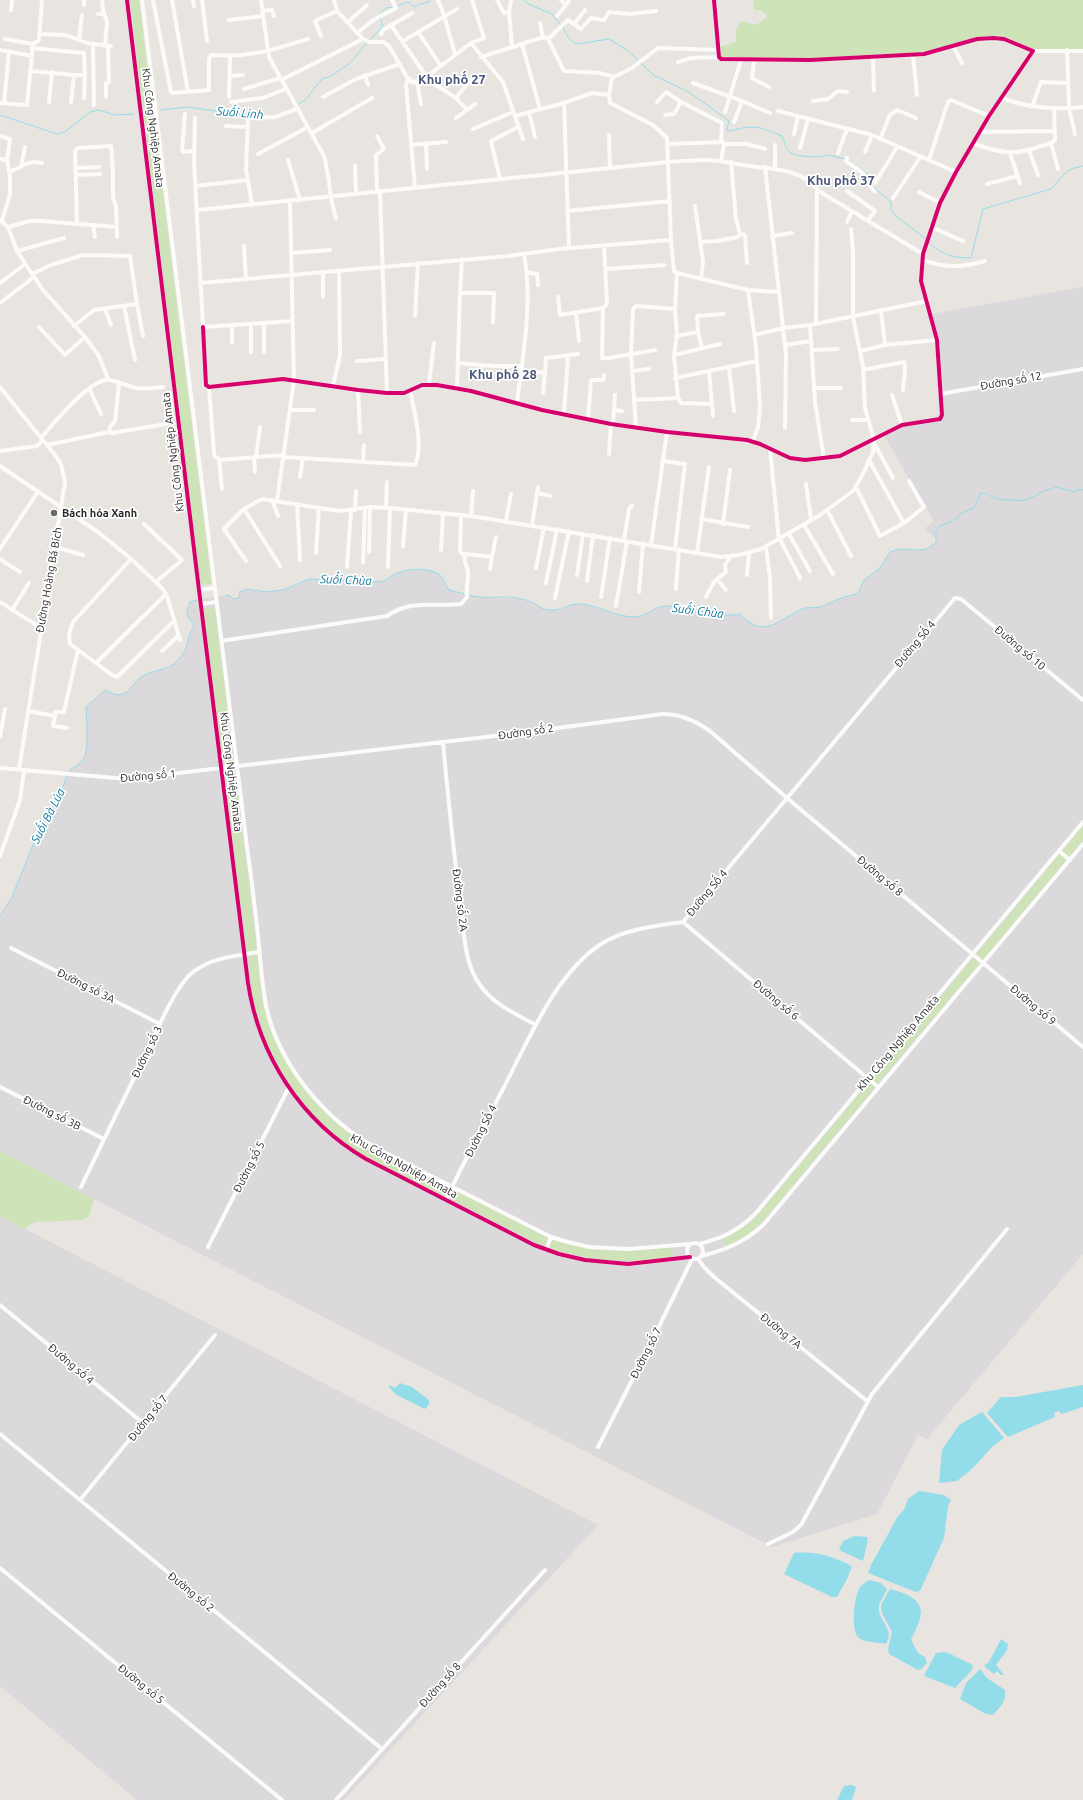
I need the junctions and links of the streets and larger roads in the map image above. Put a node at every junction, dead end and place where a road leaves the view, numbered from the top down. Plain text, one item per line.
1 (12, 0) edge
2 (42, 0) edge
3 (102, 0) edge
4 (128, 0) edge
5 (142, 0) edge
6 (153, 0) edge
7 (172, 0) edge
8 (193, 0) edge
9 (202, 0) edge
10 (260, 0) edge
11 (334, 0) edge
12 (438, 0) edge
13 (472, 0) edge
14 (497, 0) edge
15 (511, 0) edge
16 (561, 0) edge
17 (569, 0) edge
18 (714, 0) edge
19 (392, 1) edge
20 (367, 5) dead end
21 (566, 5) junction
22 (194, 6) dead end
23 (457, 9) dead end
24 (11, 10) dead end
25 (585, 10) dead end
26 (337, 11) junction
27 (656, 11) dead end
28 (509, 12) junction
29 (412, 13) dead end
30 (98, 14) dead end
31 (104, 14) junction
32 (262, 14) junction
33 (82, 15) dead end
34 (444, 15) junction
35 (274, 16) dead end
36 (557, 16) dead end
37 (229, 20) dead end
38 (348, 22) junction
39 (540, 23) dead end
40 (574, 24) junction
41 (391, 25) junction
42 (418, 32) junction
43 (358, 33) junction
44 (40, 34) junction
45 (380, 34) dead end
46 (321, 36) dead end
47 (543, 38) junction
48 (5, 39) dead end
49 (308, 39) dead end
50 (79, 40) junction
51 (366, 40) junction
52 (548, 40) junction
53 (402, 41) junction
54 (207, 42) dead end
55 (471, 43) junction
56 (522, 44) junction
57 (93, 45) junction
58 (33, 46) junction
59 (108, 46) junction
60 (953, 46) junction
61 (512, 47) junction
62 (0, 50) edge
63 (719, 50) junction
64 (1067, 50) junction
65 (1033, 51) junction
66 (1083, 51) edge
67 (9, 52) junction
68 (268, 52) junction
69 (455, 54) junction
70 (913, 55) junction
71 (32, 56) junction
72 (230, 56) junction
73 (481, 57) junction
74 (719, 57) junction
75 (873, 57) junction
76 (741, 60) junction
77 (754, 61) junction
78 (678, 62) dead end
79 (962, 63) dead end
80 (400, 64) junction
81 (441, 66) junction
82 (30, 71) junction
83 (52, 72) junction
84 (74, 75) junction
85 (85, 75) junction
86 (243, 75) dead end
87 (365, 75) junction
88 (230, 76) junction
89 (425, 77) junction
90 (614, 77) dead end
91 (280, 79) junction
92 (408, 79) junction
93 (471, 79) dead end
94 (417, 82) junction
95 (693, 83) dead end
96 (1068, 83) junction
97 (368, 85) dead end
98 (769, 87) dead end
99 (244, 89) dead end
100 (286, 89) junction
101 (874, 91) dead end
102 (188, 92) junction
103 (846, 92) dead end
104 (609, 95) junction
105 (917, 95) dead end
106 (730, 96) junction
107 (323, 97) dead end
108 (84, 98) dead end
109 (106, 98) dead end
110 (372, 98) dead end
111 (456, 98) junction
112 (1001, 98) junction
113 (742, 101) junction
114 (813, 101) dead end
115 (49, 102) dead end
116 (71, 102) dead end
117 (657, 102) dead end
118 (681, 102) junction
119 (2, 103) edge
120 (564, 103) junction
121 (421, 104) dead end
122 (475, 104) dead end
123 (94, 105) dead end
124 (1032, 107) junction
125 (1083, 107) edge
126 (1069, 108) junction
127 (297, 109) junction
128 (540, 109) junction
129 (1054, 109) junction
130 (467, 110) junction
131 (778, 110) dead end
132 (529, 112) junction
133 (725, 112) dead end
134 (770, 113) dead end
135 (185, 114) dead end
136 (514, 114) junction
137 (665, 115) dead end
138 (798, 116) junction
139 (989, 116) junction
140 (195, 118) dead end
141 (456, 118) dead end
142 (916, 118) dead end
143 (808, 119) junction
144 (734, 122) dead end
145 (226, 126) dead end
146 (247, 127) junction
147 (308, 127) junction
148 (518, 127) junction
149 (473, 128) dead end
150 (847, 129) junction
151 (1055, 131) junction
152 (979, 132) junction
153 (312, 133) junction
154 (794, 134) dead end
155 (1075, 134) dead end
156 (609, 135) dead end
157 (872, 135) junction
158 (0, 136) edge
159 (377, 136) dead end
160 (535, 137) dead end
161 (880, 138) junction
162 (523, 139) dead end
163 (446, 142) dead end
164 (426, 143) junction
165 (723, 143) junction
166 (972, 143) junction
167 (1051, 143) junction
168 (668, 144) junction
169 (411, 145) junction
170 (775, 145) dead end
171 (25, 147) dead end
172 (897, 147) junction
173 (800, 148) dead end
174 (765, 149) dead end
175 (194, 150) junction
176 (1029, 150) junction
177 (865, 152) dead end
178 (1010, 153) junction
179 (258, 154) dead end
180 (838, 154) dead end
181 (921, 156) junction
182 (0, 159) edge
183 (7, 160) junction
184 (288, 160) dead end
185 (847, 160) dead end
186 (929, 160) junction
187 (721, 161) junction
188 (669, 162) junction
189 (731, 162) junction
190 (42, 163) dead end
191 (22, 165) junction
192 (355, 165) dead end
193 (99, 167) dead end
194 (765, 167) junction
195 (76, 168) junction
196 (610, 168) junction
197 (1058, 168) dead end
198 (775, 169) junction
199 (427, 170) dead end
200 (9, 172) junction
201 (956, 172) junction
202 (566, 173) junction
203 (100, 174) dead end
204 (76, 175) junction
205 (1038, 175) dead end
206 (1018, 176) junction
207 (500, 179) junction
208 (248, 180) junction
209 (875, 183) dead end
210 (1020, 183) dead end
211 (987, 184) dead end
212 (195, 186) junction
213 (415, 188) junction
214 (817, 190) junction
215 (847, 191) dead end
216 (379, 192) junction
217 (875, 192) dead end
218 (919, 192) dead end
219 (356, 194) junction
220 (331, 197) junction
221 (893, 198) dead end
222 (300, 200) junction
223 (670, 201) junction
224 (290, 202) junction
225 (940, 204) junction
226 (252, 205) junction
227 (696, 206) dead end
228 (197, 210) junction
229 (567, 211) junction
230 (852, 211) junction
231 (336, 218) dead end
232 (1, 220) edge
233 (868, 220) junction
234 (847, 222) dead end
235 (77, 223) junction
236 (93, 225) junction
237 (8, 227) junction
238 (116, 227) junction
239 (931, 227) junction
240 (851, 229) dead end
241 (792, 233) dead end
242 (740, 234) junction
243 (772, 236) junction
244 (94, 237) dead end
245 (117, 237) dead end
246 (64, 238) dead end
247 (671, 240) junction
248 (963, 241) dead end
249 (701, 242) junction
250 (244, 246) dead end
251 (604, 246) junction
252 (569, 248) junction
253 (330, 250) dead end
254 (17, 251) junction
255 (291, 253) junction
256 (524, 254) junction
257 (923, 254) junction
258 (462, 259) junction
259 (922, 260) junction
260 (985, 261) dead end
261 (418, 263) junction
262 (747, 263) dead end
263 (26, 264) junction
264 (664, 265) dead end
265 (383, 266) junction
266 (606, 269) junction
267 (339, 271) junction
268 (323, 272) junction
269 (527, 272) junction
270 (677, 273) junction
271 (33, 275) junction
272 (292, 276) junction
273 (701, 279) junction
274 (246, 280) junction
275 (0, 283) edge
276 (200, 283) junction
277 (538, 285) dead end
278 (748, 290) junction
279 (779, 292) junction
280 (460, 293) junction
281 (558, 296) dead end
282 (323, 297) dead end
283 (927, 301) junction
284 (0, 304) edge
285 (137, 304) junction
286 (124, 306) junction
287 (603, 308) junction
288 (105, 309) junction
289 (675, 309) junction
290 (881, 310) junction
291 (576, 312) junction
292 (724, 314) dead end
293 (415, 316) dead end
294 (853, 317) junction
295 (293, 321) junction
296 (264, 323) junction
297 (493, 323) dead end
298 (251, 324) junction
299 (816, 324) junction
300 (110, 325) dead end
301 (232, 325) junction
302 (810, 325) junction
303 (74, 326) junction
304 (39, 327) dead end
305 (202, 327) junction
306 (784, 328) junction
307 (698, 332) junction
308 (754, 335) junction
309 (143, 336) dead end
310 (676, 336) junction
311 (85, 337) junction
312 (937, 340) junction
313 (579, 341) dead end
314 (812, 342) junction
315 (232, 343) dead end
316 (434, 343) dead end
317 (720, 344) dead end
318 (786, 345) junction
319 (885, 345) junction
320 (702, 348) junction
321 (838, 349) dead end
322 (655, 350) dead end
323 (812, 350) junction
324 (860, 351) junction
325 (251, 352) dead end
326 (264, 352) dead end
327 (578, 354) dead end
328 (631, 354) junction
329 (674, 355) junction
330 (568, 356) junction
331 (386, 359) junction
332 (135, 360) dead end
333 (357, 361) dead end
334 (757, 361) junction
335 (458, 363) junction
336 (522, 368) junction
337 (729, 368) junction
338 (649, 369) dead end
339 (1083, 369) edge
340 (863, 370) junction
341 (632, 371) junction
342 (708, 372) junction
343 (545, 373) junction
344 (604, 374) dead end
345 (675, 378) junction
346 (108, 380) junction
347 (294, 380) junction
348 (119, 384) junction
349 (429, 384) junction
350 (333, 386) junction
351 (0, 387) edge
352 (163, 387) dead end
353 (209, 387) junction
354 (89, 388) junction
355 (457, 388) junction
356 (814, 388) junction
357 (842, 388) dead end
358 (358, 390) junction
359 (410, 390) junction
360 (903, 390) dead end
361 (387, 393) junction
362 (543, 394) dead end
363 (615, 394) dead end
364 (940, 394) junction
365 (892, 395) dead end
366 (678, 398) junction
367 (634, 400) junction
368 (517, 403) junction
369 (712, 404) junction
370 (290, 410) junction
371 (314, 410) dead end
372 (614, 410) junction
373 (622, 411) dead end
374 (734, 412) dead end
375 (101, 414) dead end
376 (564, 414) junction
377 (713, 416) dead end
378 (588, 419) junction
379 (852, 420) dead end
380 (867, 420) junction
381 (166, 424) dead end
382 (612, 424) junction
383 (902, 425) junction
384 (260, 427) dead end
385 (636, 428) junction
386 (785, 428) dead end
387 (109, 432) junction
388 (360, 432) dead end
389 (666, 432) junction
390 (42, 439) junction
391 (753, 441) junction
392 (874, 442) junction
393 (47, 445) junction
394 (364, 445) dead end
395 (770, 449) junction
396 (0, 451) edge
397 (609, 454) dead end
398 (284, 456) junction
399 (255, 457) junction
400 (303, 458) junction
401 (824, 459) junction
402 (219, 460) junction
403 (869, 460) junction
404 (363, 461) junction
405 (662, 461) junction
406 (0, 466) edge
407 (709, 467) dead end
408 (730, 470) dead end
409 (255, 472) dead end
410 (300, 478) dead end
411 (894, 478) dead end
412 (909, 481) dead end
413 (387, 482) dead end
414 (806, 484) dead end
415 (538, 487) dead end
416 (856, 487) junction
417 (222, 489) dead end
418 (356, 491) dead end
419 (473, 492) dead end
420 (37, 493) junction
421 (537, 493) junction
422 (511, 494) dead end
423 (550, 496) dead end
424 (275, 501) junction
425 (297, 504) junction
426 (632, 505) dead end
427 (319, 508) junction
428 (367, 508) junction
429 (388, 508) junction
430 (61, 509) junction
431 (244, 509) junction
432 (406, 509) junction
433 (827, 510) junction
434 (353, 511) junction
435 (443, 513) junction
436 (461, 515) junction
437 (278, 516) dead end
438 (470, 516) junction
439 (702, 519) junction
440 (811, 519) junction
441 (506, 521) junction
442 (904, 523) junction
443 (144, 524) dead end
444 (723, 524) junction
445 (532, 525) junction
446 (804, 525) junction
447 (544, 527) junction
448 (748, 527) dead end
449 (557, 529) junction
450 (569, 531) junction
451 (583, 534) junction
452 (789, 534) junction
453 (593, 535) junction
454 (496, 537) dead end
455 (610, 538) junction
456 (780, 539) junction
457 (626, 540) junction
458 (643, 543) junction
459 (651, 545) junction
460 (55, 547) junction
461 (403, 547) dead end
462 (766, 547) junction
463 (0, 549) edge
464 (677, 549) junction
465 (441, 550) dead end
466 (369, 552) dead end
467 (316, 553) dead end
468 (697, 553) junction
469 (750, 553) junction
470 (465, 554) junction
471 (83, 555) dead end
472 (852, 556) dead end
473 (492, 557) junction
474 (730, 557) junction
475 (0, 559) edge
476 (131, 560) junction
477 (300, 560) dead end
478 (246, 561) dead end
479 (363, 563) dead end
480 (280, 566) dead end
481 (347, 567) dead end
482 (388, 567) dead end
483 (536, 568) dead end
484 (490, 569) dead end
485 (810, 571) dead end
486 (20, 572) dead end
487 (833, 574) dead end
488 (577, 575) dead end
489 (747, 576) dead end
490 (800, 578) dead end
491 (717, 579) junction
492 (587, 581) dead end
493 (156, 582) junction
494 (29, 583) dead end
495 (546, 583) dead end
496 (214, 588) junction
497 (676, 589) dead end
498 (199, 590) junction
499 (726, 590) dead end
500 (639, 592) dead end
501 (166, 594) junction
502 (601, 597) dead end
503 (706, 597) dead end
504 (956, 597) joint
505 (555, 598) dead end
506 (0, 602) edge
507 (216, 602) junction
508 (201, 604) junction
509 (616, 606) dead end
510 (12, 610) junction
511 (771, 618) dead end
512 (174, 621) junction
513 (41, 628) junction
514 (221, 641) junction
515 (78, 650) junction
516 (162, 651) dead end
517 (96, 663) junction
518 (1083, 700) edge
519 (6, 709) dead end
520 (28, 711) junction
521 (55, 716) junction
522 (67, 728) dead end
523 (0, 737) edge
524 (443, 743) junction
525 (236, 766) junction
526 (0, 768) edge
527 (19, 769) junction
528 (221, 769) junction
529 (24, 770) junction
530 (787, 798) junction
531 (1083, 822) edge
532 (1083, 844) edge
533 (1059, 851) junction
534 (0, 856) edge
535 (1070, 860) junction
536 (683, 922) junction
537 (11, 948) dead end
538 (259, 952) junction
539 (246, 954) junction
540 (973, 954) junction
541 (983, 963) junction
542 (160, 1024) junction
543 (536, 1025) junction
544 (1083, 1047) edge
545 (869, 1078) junction
546 (0, 1087) edge
547 (289, 1087) junction
548 (878, 1087) junction
549 (104, 1140) junction
550 (81, 1187) dead end
551 (452, 1187) junction
552 (446, 1200) junction
553 (1007, 1229) dead end
554 (550, 1237) junction
555 (691, 1244) junction
556 (699, 1244) junction
557 (208, 1247) dead end
558 (546, 1250) junction
559 (700, 1257) junction
560 (691, 1258) junction
561 (0, 1305) edge
562 (215, 1335) dead end
563 (867, 1401) junction
564 (143, 1423) junction
565 (0, 1434) edge
566 (598, 1447) dead end
567 (80, 1500) junction
568 (768, 1544) dead end
569 (0, 1568) edge
570 (545, 1570) dead end
571 (382, 1749) junction
572 (282, 1800) edge
573 (336, 1800) edge

1 - 24 street
2 - 44 street
3 - 31 street
4 - 498 street, Khu Công Nghiệp Amata
5 - 496 street, Khu Công Nghiệp Amata
6 - 102 street
7 - 102 street
8 - 22 street
9 - 54 street
10 - 32 street
11 - 26 street
12 - 34 street
13 - 55 street
14 - 28 street
15 - 28 street
16 - 21 street
17 - 21 street
18 - 63 street
19 - 43 street
20 - 38 street
21 - 36 street
23 - 34 street
25 - 40 street
26 - 38 street
26 - 46 street
27 - 40 street
28 - 61 street
29 - 41 street
30 - 31 street
31 - 59 street
32 - 35 street
32 - 37 street
32 - 68 street
33 - 50 street
34 - 42 street
34 - 69 street
38 - 43 street
39 - 47 street
40 - 52 street
41 - 45 street
41 - 53 street
42 - 53 street
42 - 81 street
43 - 51 street
44 - 50 street
44 - 58 street
47 - 52 street
47 - 56 street
48 - 58 street
49 - 68 street
50 - 57 street
51 - 80 street
51 - 91 street
52 - 104 street
53 - 89 street
55 - 69 street
55 - 73 street
56 - 61 street
56 - 128 street
57 - 59 street
57 - 123 street
58 - 71 street
58 - 85 street
59 - 109 street
60 - 65 street
60 - 70 street
60 - 79 street
61 - 73 street
62 - 67 street
63 - 74 street
63 - 90 street
64 - 65 street
64 - 66 street
64 - 96 street
65 - 112 street
67 - 71 street
67 - 119 street
68 - 72 street
68 - 91 street
69 - 81 street
70 - 75 street
70 - 105 street
71 - 82 street
72 - 88 street
72 - 102 street
73 - 136 street
74 - 76 street
74 - 78 street
75 - 77 street
75 - 101 street
76 - 77 street
76 - 106 street
77 - 98 street
80 - 87 street
80 - 92 street
81 - 89 street
82 - 83 street
82 - 119 street
83 - 84 street
83 - 115 street
84 - 85 street
84 - 116 street
85 - 108 street
86 - 88 street
87 - 97 street
87 - 107 street
88 - 100 street
89 - 94 street
89 - 111 street
91 - 99 street
91 - 100 street
92 - 94 street
92 - 169 street
93 - 111 street
94 - 121 street
95 - 106 street
96 - 124 street
96 - 126 street
100 - 127 street
103 - 114 street
104 - 120 street
104 - 168 street
106 - 113 street
106 - 133 street
110 - 153 street
111 - 130 street
112 - 124 street
112 - 139 street
113 - 134 street
113 - 144 street
117 - 118 street
118 - 137 street
118 - 165 street
120 - 128 street
120 - 202 street
122 - 130 street
124 - 129 street
125 - 126 street
126 - 129 street
126 - 155 street
127 - 146 street
127 - 147 street
128 - 132 street
129 - 151 street
130 - 141 street
131 - 138 street
132 - 136 street
132 - 160 street
135 - 175 street
136 - 148 street
136 - 149 street
138 - 143 street
138 - 154 street
139 - 152 street
139 - 186 street
140 - 175 street
142 - 161 street
143 - 150 street
143 - 173 street
145 - 146 street
146 - 208 street
147 - 153 street
147 - 179 street
148 - 162 street
148 - 207 street
150 - 157 street
150 - 180 street
151 - 152 street
151 - 167 street
152 - 166 street
153 - 220 street
156 - 196 street
157 - 161 street
157 - 177 street
158 - 183 street
159 - 216 street
161 - 172 street
163 - 164 street
164 - 169 street
164 - 199 street
165 - 168 street
165 - 174 street
165 - 187 street
166 - 178 street
166 - 201 street
167 - 176 street
167 - 197 street
168 - 188 street
169 - 213 street
170 - 198 street
171 - 191 street
172 - 181 street
172 - 209 street
175 - 212 street
176 - 178 street
176 - 205 street
178 - 206 street
181 - 186 street
181 - 221 street
182 - 183 street
183 - 200 street
184 - 222 street
185 - 217 street
186 - 201 street
187 - 188 street
187 - 189 street
188 - 196 street
188 - 223 street
189 - 194 street
189 - 242 street
190 - 191 street
191 - 200 street
192 - 219 street
193 - 195 street
194 - 198 street
194 - 243 street
195 - 204 street
195 - 238 street
196 - 202 street
198 - 214 street
200 - 232 street
201 - 225 street
202 - 207 street
202 - 229 street
203 - 204 street
204 - 235 street
206 - 210 street
206 - 211 street
207 - 213 street
208 - 212 street
208 - 226 street
212 - 228 street
213 - 216 street
214 - 230 street
214 - 299 street
215 - 233 street
216 - 219 street
216 - 265 street
218 - 225 street
219 - 220 street
220 - 222 street
220 - 231 street
222 - 224 street
223 - 229 street
223 - 247 street
224 - 226 street
224 - 255 street
225 - 239 street
226 - 228 street
227 - 249 street
228 - 276 street
229 - 252 street
230 - 233 street
230 - 234 street
232 - 237 street
233 - 257 street
235 - 236 street
235 - 237 street
236 - 238 street
236 - 244 street
237 - 254 street
238 - 245 street
239 - 248 street
239 - 257 street
240 - 294 street
241 - 243 street
242 - 249 street
242 - 262 street
243 - 279 street
246 - 254 street
247 - 251 street
247 - 270 street
249 - 273 street
250 - 274 street
251 - 252 street
251 - 266 street
252 - 256 street
253 - 255 street
254 - 263 street
255 - 272 street
256 - 258 street
256 - 269 street
257 - 259 street
258 - 261 street
258 - 280 street
259 - 260 street
259 - 283 street
261 - 265 street
261 - 293 street
263 - 271 street
263 - 275 street
264 - 266 street
265 - 267 street
265 - 331 street
266 - 287 street
267 - 268 street
267 - 350 street
268 - 272 street
268 - 282 street
269 - 277 street
269 - 336 street
270 - 273 street
270 - 289 street
271 - 284 street
271 - 285 street
271 - 303 street
272 - 274 street
272 - 295 street
273 - 278 street
274 - 276 street
276 - 305 street
278 - 279 street
278 - 308 street
279 - 306 street
280 - 297 street
280 - 335 street
281 - 291 street
283 - 290 street
283 - 312 street
285 - 286 street
285 - 309 street
286 - 288 street
286 - 332 street
287 - 291 street
287 - 328 street
288 - 300 street
288 - 303 street
289 - 310 street
289 - 328 street
290 - 294 street
290 - 319 street
291 - 313 street
292 - 307 street
294 - 299 street
294 - 324 street
295 - 296 street
295 - 347 street
296 - 298 street
296 - 326 street
298 - 301 street
298 - 325 street
299 - 302 street
301 - 305 street
301 - 315 street
302 - 306 street
302 - 314 street
303 - 311 street
304 - 311 street
305 - 353 street
306 - 308 street
306 - 318 street
307 - 310 street
307 - 320 street
308 - 334 street
310 - 329 street
311 - 346 street
312 - 319 street
312 - 364 street
314 - 318 street
314 - 323 street
316 - 349 street
317 - 320 street
318 - 386 street
319 - 324 street
320 - 329 street
321 - 323 street
322 - 328 street
323 - 356 street
324 - 340 street
327 - 330 street
328 - 341 street
329 - 345 street
330 - 343 street
330 - 376 street
331 - 333 street
331 - 361 street
334 - 337 street
334 - 391 street
335 - 336 street
335 - 355 street
336 - 343 street
336 - 368 street
337 - 342 street
337 - 374 street
338 - 341 street
339 - 364 street, Đường số 12
340 - 360 street
340 - 380 street
341 - 367 street
342 - 345 street
342 - 369 street
343 - 362 street
344 - 378 street
345 - 366 street
346 - 348 street
346 - 354 street
347 - 350 street
347 - 353 street
347 - 370 street
348 - 352 street
348 - 387 street
349 - 355 street
349 - 359 street
350 - 358 street
351 - 390 street, Đường Hoàng Bá Bích
353 - 402 street
354 - 375 street
354 - 390 street
355 - 368 street
356 - 357 street
356 - 401 street
358 - 361 street
358 - 388 street
359 - 361 street
359 - 404 street
363 - 372 street
364 - 383 street
365 - 383 street
366 - 367 street
366 - 369 street
367 - 385 street
368 - 376 street
369 - 377 street
370 - 371 street
370 - 398 street
372 - 373 street
372 - 382 street
376 - 378 street
378 - 382 street
379 - 380 street
380 - 392 street
381 - 387 street
382 - 385 street
382 - 397 street
383 - 392 street
384 - 399 street
385 - 389 street
387 - 393 street
389 - 391 street
389 - 405 street
390 - 393 street, Đường Hoàng Bá Bích
390 - 396 street
391 - 395 street
392 - 401 street
392 - 403 street
392 - 411 street
393 - 430 street, Đường Hoàng Bá Bích
394 - 404 street
395 - 401 street
395 - 456 street
398 - 399 street
398 - 400 street
398 - 424 street
399 - 402 street
399 - 409 street
400 - 404 street
400 - 410 street
402 - 417 street
403 - 416 street
403 - 442 street
405 - 459 street
405 - 464 street
406 - 420 street
407 - 439 street
408 - 444 street
412 - 442 street
413 - 429 street
414 - 440 street
415 - 421 street
416 - 433 street
416 - 442 street
418 - 434 street
419 - 438 street
420 - 430 street
420 - 463 street
421 - 423 street
421 - 445 street
422 - 441 street
424 - 425 street
424 - 431 street
424 - 437 street
425 - 427 street
425 - 477 street
426 - 457 street
427 - 434 street
427 - 467 street
428 - 429 street
428 - 434 street
428 - 466 street
428 - 479 street
429 - 432 street
429 - 482 street
430 - 460 street, Đường Hoàng Bá Bích
430 - 476 street
431 - 478 street
431 - 480 street
432 - 435 street
432 - 461 street
433 - 440 street
433 - 472 street
434 - 481 street
435 - 436 street
435 - 465 street
436 - 438 street
436 - 470 street
438 - 441 street
439 - 444 street
439 - 468 street
440 - 446 street
441 - 445 street
443 - 493 street
444 - 448 street
445 - 447 street
446 - 452 street
446 - 487 street
447 - 449 street
447 - 483 street
449 - 450 street
449 - 495 street
450 - 451 street
450 - 505 street
451 - 453 street
451 - 488 street
452 - 456 street
452 - 485 street
453 - 455 street
453 - 492 street
454 - 473 street
455 - 457 street
455 - 502 street
456 - 462 street
456 - 490 street
457 - 458 street
457 - 509 street
458 - 459 street
458 - 500 street
459 - 464 street
460 - 471 street
460 - 513 street, Đường Hoàng Bá Bích
462 - 469 street
462 - 511 street
464 - 468 street
464 - 497 street
468 - 474 street
469 - 474 street
469 - 489 street
470 - 473 street
470 - 514 street
473 - 484 street
474 - 491 street
475 - 486 street
476 - 493 street
476 - 515 street
491 - 499 street
491 - 503 street
493 - 501 street
494 - 510 street
496 - 498 street
496 - 507 street, Khu Công Nghiệp Amata
498 - 508 street, Khu Công Nghiệp Amata
501 - 512 street
501 - 517 street
504 - 518 street, Đường số 10
504 - 530 street, Đường Số 4
506 - 510 street
507 - 508 street
507 - 514 street, Khu Công Nghiệp Amata
508 - 528 street, Khu Công Nghiệp Amata
510 - 513 street
512 - 516 street
512 - 517 street
513 - 520 street, Đường Hoàng Bá Bích
514 - 525 street, Khu Công Nghiệp Amata
515 - 517 street
515 - 521 street
519 - 523 street
520 - 521 street
520 - 527 street, Đường Hoàng Bá Bích
521 - 522 street
524 - 525 street, Đường số 2
524 - 530 street, Đường số 2
524 - 543 street, Đường số 2A
525 - 528 street, Đường số 1
525 - 538 street, Khu Công Nghiệp Amata
526 - 527 street, Đường số 1
527 - 529 street, Đường số 1
528 - 529 street, Đường số 1
528 - 539 street, Khu Công Nghiệp Amata
529 - 534 street
530 - 536 street, Đường Số 4
530 - 540 street, Đường số 8
531 - 533 street, Khu Công Nghiệp Amata
532 - 535 street, Khu Công Nghiệp Amata
533 - 535 street
533 - 540 street, Khu Công Nghiệp Amata
535 - 541 street, Khu Công Nghiệp Amata
536 - 543 street, Đường Số 4
536 - 545 street, Đường số 6
537 - 542 street, Đường số 3A
538 - 539 street, Đường số 3
538 - 551 street, Khu Công Nghiệp Amata
539 - 542 street, Đường số 3
539 - 547 street, Khu Công Nghiệp Amata
540 - 541 street, Đường số 8
540 - 545 street, Khu Công Nghiệp Amata
541 - 544 street, Đường số 9
541 - 548 street, Khu Công Nghiệp Amata
542 - 549 street, Đường số 3
543 - 551 street, Đường Số 4
545 - 548 street, Đường số 6
545 - 556 street, Khu Công Nghiệp Amata
546 - 549 street, Đường số 3B
547 - 552 street, Khu Công Nghiệp Amata
547 - 557 street, Đường số 5
548 - 559 street, Khu Công Nghiệp Amata
549 - 550 street, Đường số 3
551 - 552 street, Đường Số 4
551 - 554 street, Khu Công Nghiệp Amata
552 - 558 street, Khu Công Nghiệp Amata
553 - 563 street
554 - 555 street, Khu Công Nghiệp Amata
554 - 558 street
555 - 556 street
555 - 560 street
556 - 559 street
558 - 560 street, Khu Công Nghiệp Amata
559 - 560 street
559 - 563 street, Đường 7A
560 - 566 street, Đường số 7
561 - 564 street, Đường số 4
562 - 564 street, Đường số 7
563 - 568 street
564 - 567 street, Đường số 7
565 - 567 street, Đường số 2
567 - 571 street, Đường số 2
569 - 572 street, Đường số 5
570 - 571 street, Đường số 8
571 - 573 street, Đường số 8

